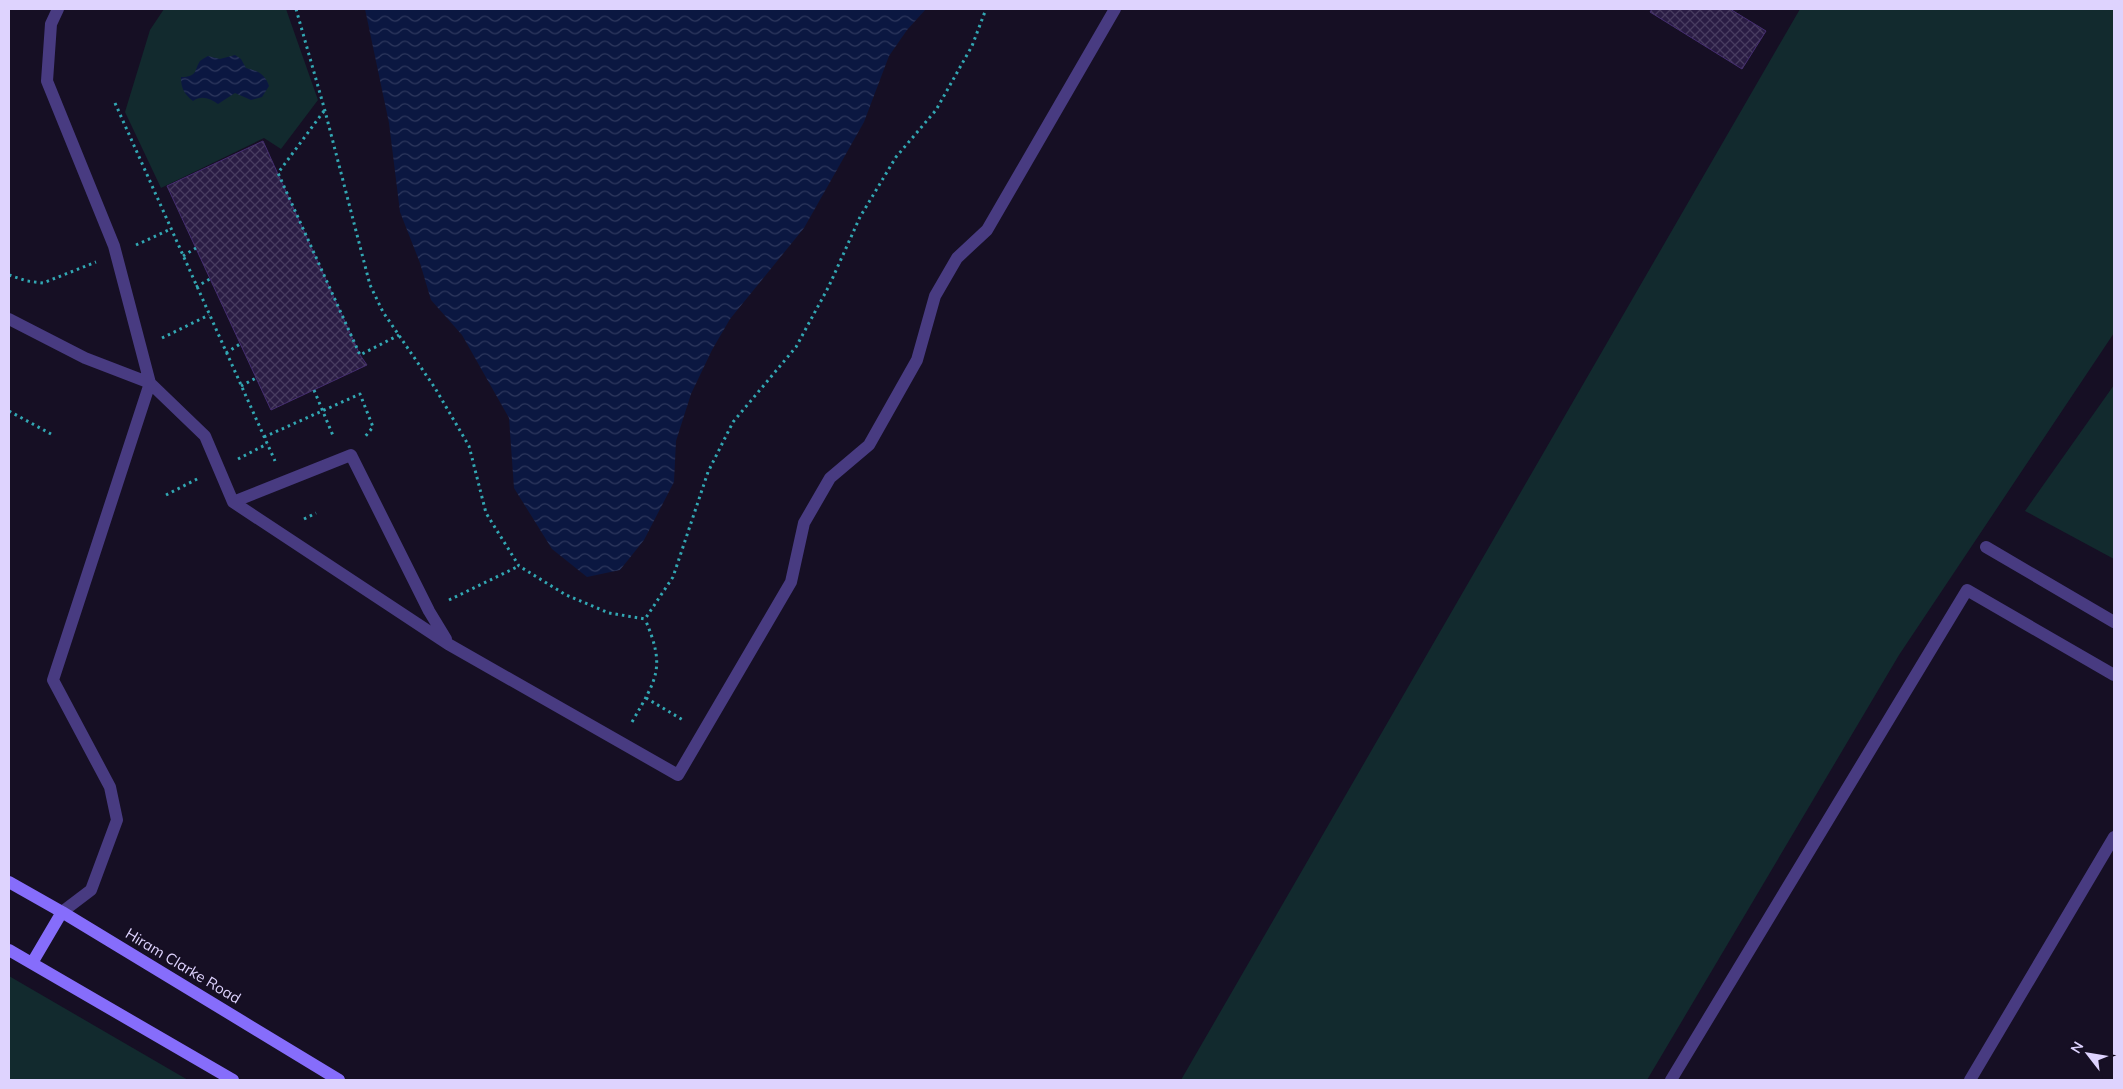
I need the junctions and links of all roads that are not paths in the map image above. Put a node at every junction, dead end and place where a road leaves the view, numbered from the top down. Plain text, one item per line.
1 (58, 9) edge
2 (1115, 9) edge
3 (9, 319) edge
4 (150, 383) junction
5 (233, 502) junction
6 (1986, 547) dead end
7 (2114, 622) edge
8 (448, 644) junction
9 (2114, 675) edge
10 (2114, 837) edge
11 (9, 882) edge
12 (62, 912) junction
13 (9, 950) edge
14 (32, 963) junction
15 (233, 1080) edge
16 (339, 1080) edge
17 (1671, 1080) edge
18 (1970, 1080) edge

1 - 4 lane
2 - 8 lane
3 - 4 lane
4 - 5 lane
4 - 12 lane
5 - 8 lane
5 - 8 lane
6 - 7 lane
9 - 17 lane
10 - 18 lane
11 - 12 main road, Hiram Clarke Road
12 - 14 main road
12 - 16 main road, Hiram Clarke Road
13 - 14 main road
14 - 15 main road

